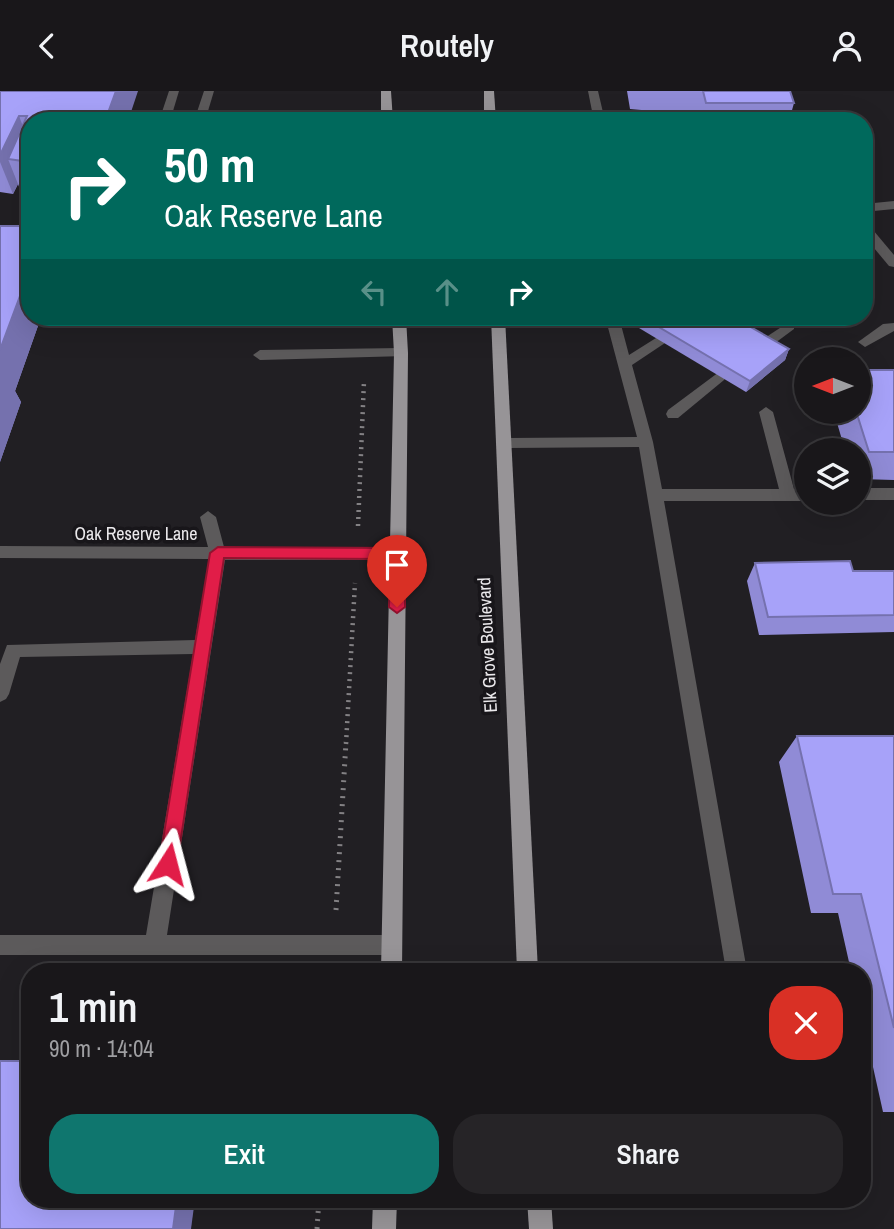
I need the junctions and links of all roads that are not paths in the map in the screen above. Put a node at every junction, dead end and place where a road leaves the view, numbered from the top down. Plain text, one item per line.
1 (174, 91) edge
2 (209, 91) edge
3 (386, 91) edge
4 (489, 91) edge
5 (593, 91) edge
6 (167, 112) edge
7 (202, 112) edge
8 (387, 112) edge
9 (490, 112) edge
10 (598, 112) edge
11 (894, 205) edge
12 (873, 207) edge
13 (873, 238) edge
14 (894, 263) edge
15 (400, 326) edge
16 (498, 326) edge
17 (615, 326) edge
18 (789, 326) dead end
19 (894, 327) edge
20 (662, 341) edge
21 (865, 342) dead end
22 (762, 346) edge
23 (401, 353) junction
24 (260, 355) dead end
25 (626, 363) junction
26 (719, 377) edge
27 (766, 412) dead end
28 (673, 414) dead end
29 (646, 442) junction
30 (503, 443) junction
31 (871, 494) edge
32 (894, 494) edge
33 (655, 495) junction
34 (788, 495) junction
35 (794, 495) edge
36 (208, 517) dead end
37 (0, 552) edge
38 (218, 553) junction
39 (398, 554) junction
40 (202, 647) junction
41 (0, 694) edge
42 (0, 946) edge
43 (155, 946) junction
44 (392, 946) junction
45 (391, 963) edge
46 (528, 963) edge
47 (736, 963) edge
48 (385, 1208) edge
49 (540, 1208) edge
50 (384, 1229) edge
51 (541, 1229) edge

1 - 6 street
2 - 7 street
3 - 8 main road
4 - 9 main road
5 - 10 street
11 - 12 street
13 - 14 street
15 - 23 main road
16 - 30 main road, Elk Grove Boulevard
17 - 25 street
18 - 22 street
19 - 21 street
20 - 25 street
23 - 24 street
23 - 39 main road
25 - 29 street
26 - 28 street
27 - 34 street
29 - 30 street
29 - 33 street
30 - 46 main road, Elk Grove Boulevard
31 - 32 street
33 - 34 street
33 - 47 street
34 - 35 street
36 - 38 street
37 - 38 street, Oak Reserve Lane
38 - 39 street, Oak Reserve Lane
38 - 40 street
39 - 44 main road
40 - 41 street
40 - 43 street
42 - 43 street
43 - 44 street
44 - 45 main road
48 - 50 main road
49 - 51 main road

